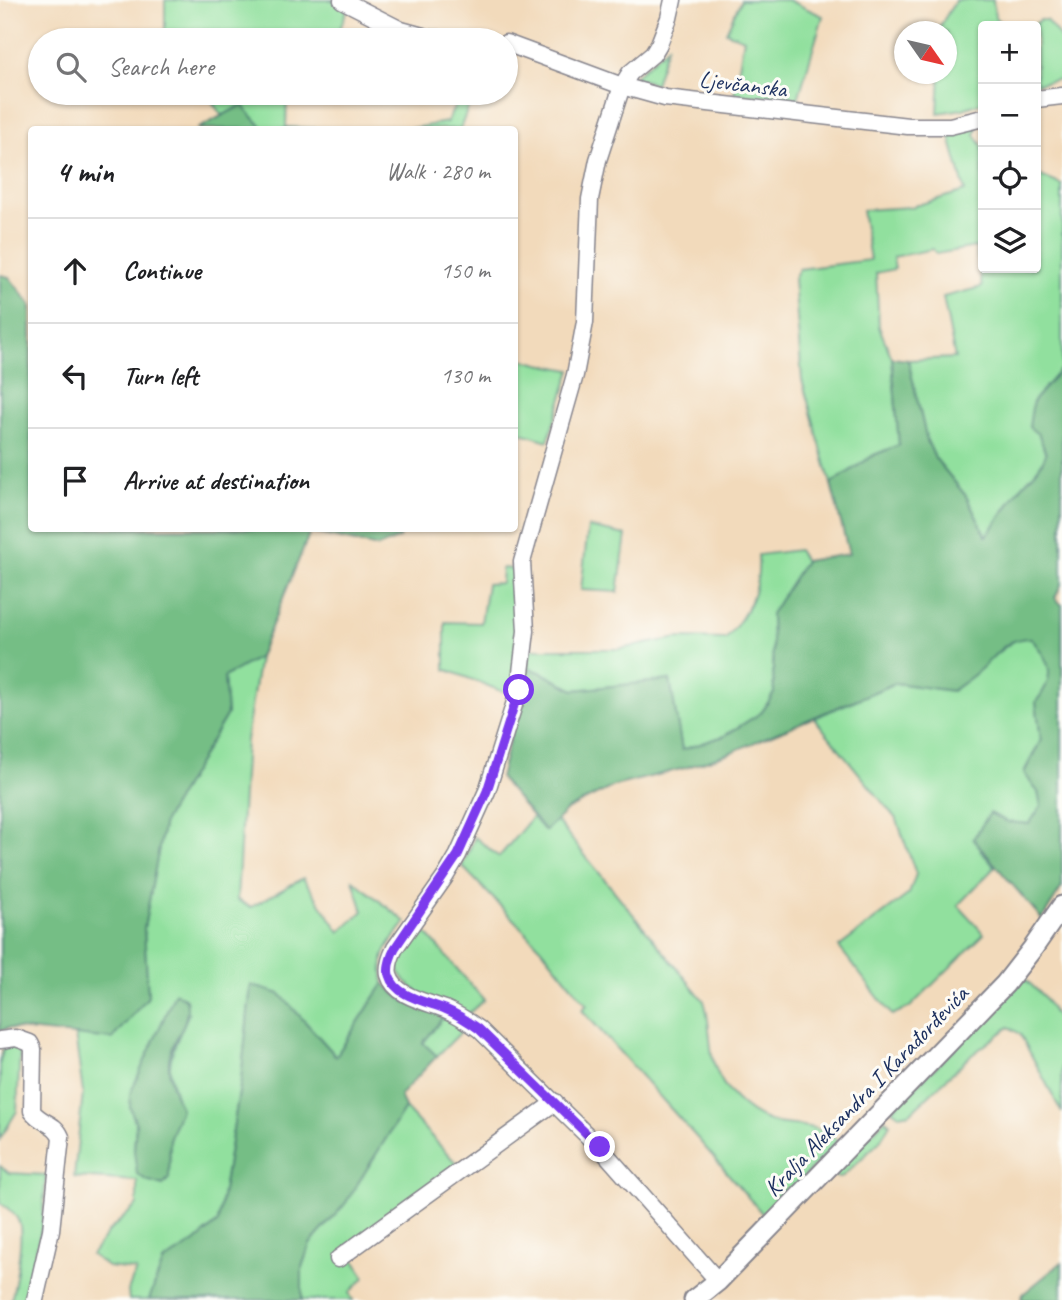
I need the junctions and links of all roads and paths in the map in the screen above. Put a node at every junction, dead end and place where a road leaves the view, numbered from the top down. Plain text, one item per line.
1 (342, 0) edge
2 (673, 0) edge
3 (397, 28) edge
4 (518, 48) edge
5 (622, 86) junction
6 (1062, 96) edge
7 (1041, 98) edge
8 (978, 119) edge
9 (1062, 906) edge
10 (0, 1040) edge
11 (555, 1102) junction
12 (338, 1259) dead end
13 (718, 1280) junction
14 (35, 1300) edge
15 (694, 1300) edge

1 - 3 street
2 - 5 street
4 - 5 street, Ljevčanska
5 - 8 street, Ljevčanska
5 - 11 street
6 - 7 street
9 - 13 street, Kralja Aleksandra I Karađorđevića
10 - 14 street
11 - 12 street
11 - 13 street
13 - 15 street, Kralja Aleksandra I Karađorđevića

